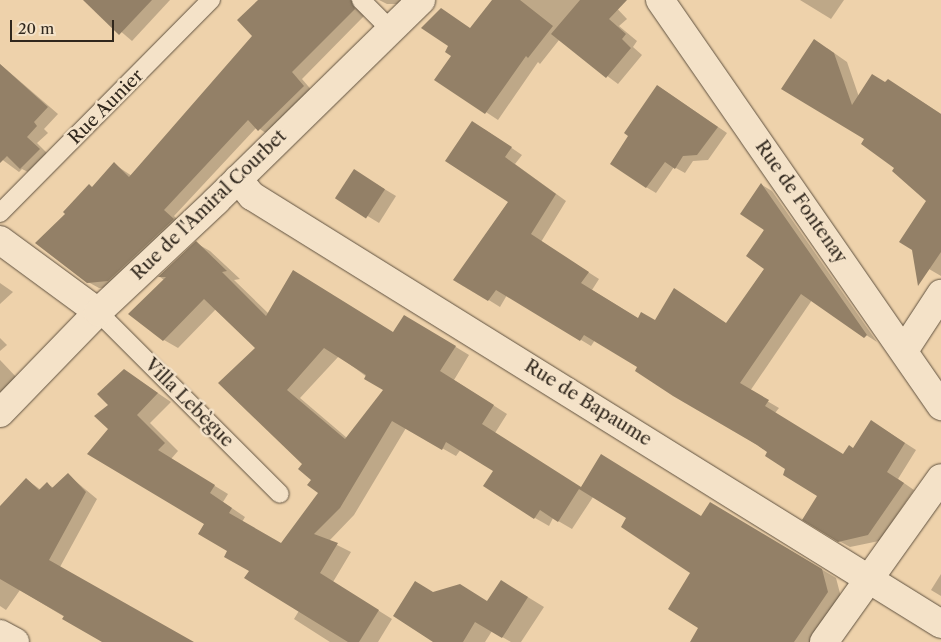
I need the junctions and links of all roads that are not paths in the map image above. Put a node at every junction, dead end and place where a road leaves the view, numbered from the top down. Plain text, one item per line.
1 (211, 0) edge
2 (362, 0) edge
3 (421, 0) edge
4 (660, 0) edge
5 (390, 29) junction
6 (238, 180) junction
7 (0, 213) edge
8 (0, 240) edge
9 (941, 294) edge
10 (98, 312) junction
11 (904, 349) junction
12 (941, 406) edge
13 (0, 413) edge
14 (941, 478) edge
15 (280, 494) dead end
16 (868, 576) junction
17 (941, 624) edge
18 (0, 634) edge
19 (15, 642) edge
20 (824, 642) edge

1 - 7 lane, Rue Aunier
2 - 5 lane
3 - 5 street, Rue de l'Amiral Courbet
4 - 11 street, Rue de Fontenay
5 - 6 street, Rue de l'Amiral Courbet
6 - 10 street, Rue de l'Amiral Courbet
6 - 16 street, Rue de Bapaume
8 - 10 street
9 - 11 street
10 - 13 street, Rue de l'Amiral Courbet
10 - 15 lane, Villa Lebègue
11 - 12 street, Rue de Fontenay
14 - 16 street
16 - 17 street, Rue de Bapaume
16 - 20 street
18 - 19 street

